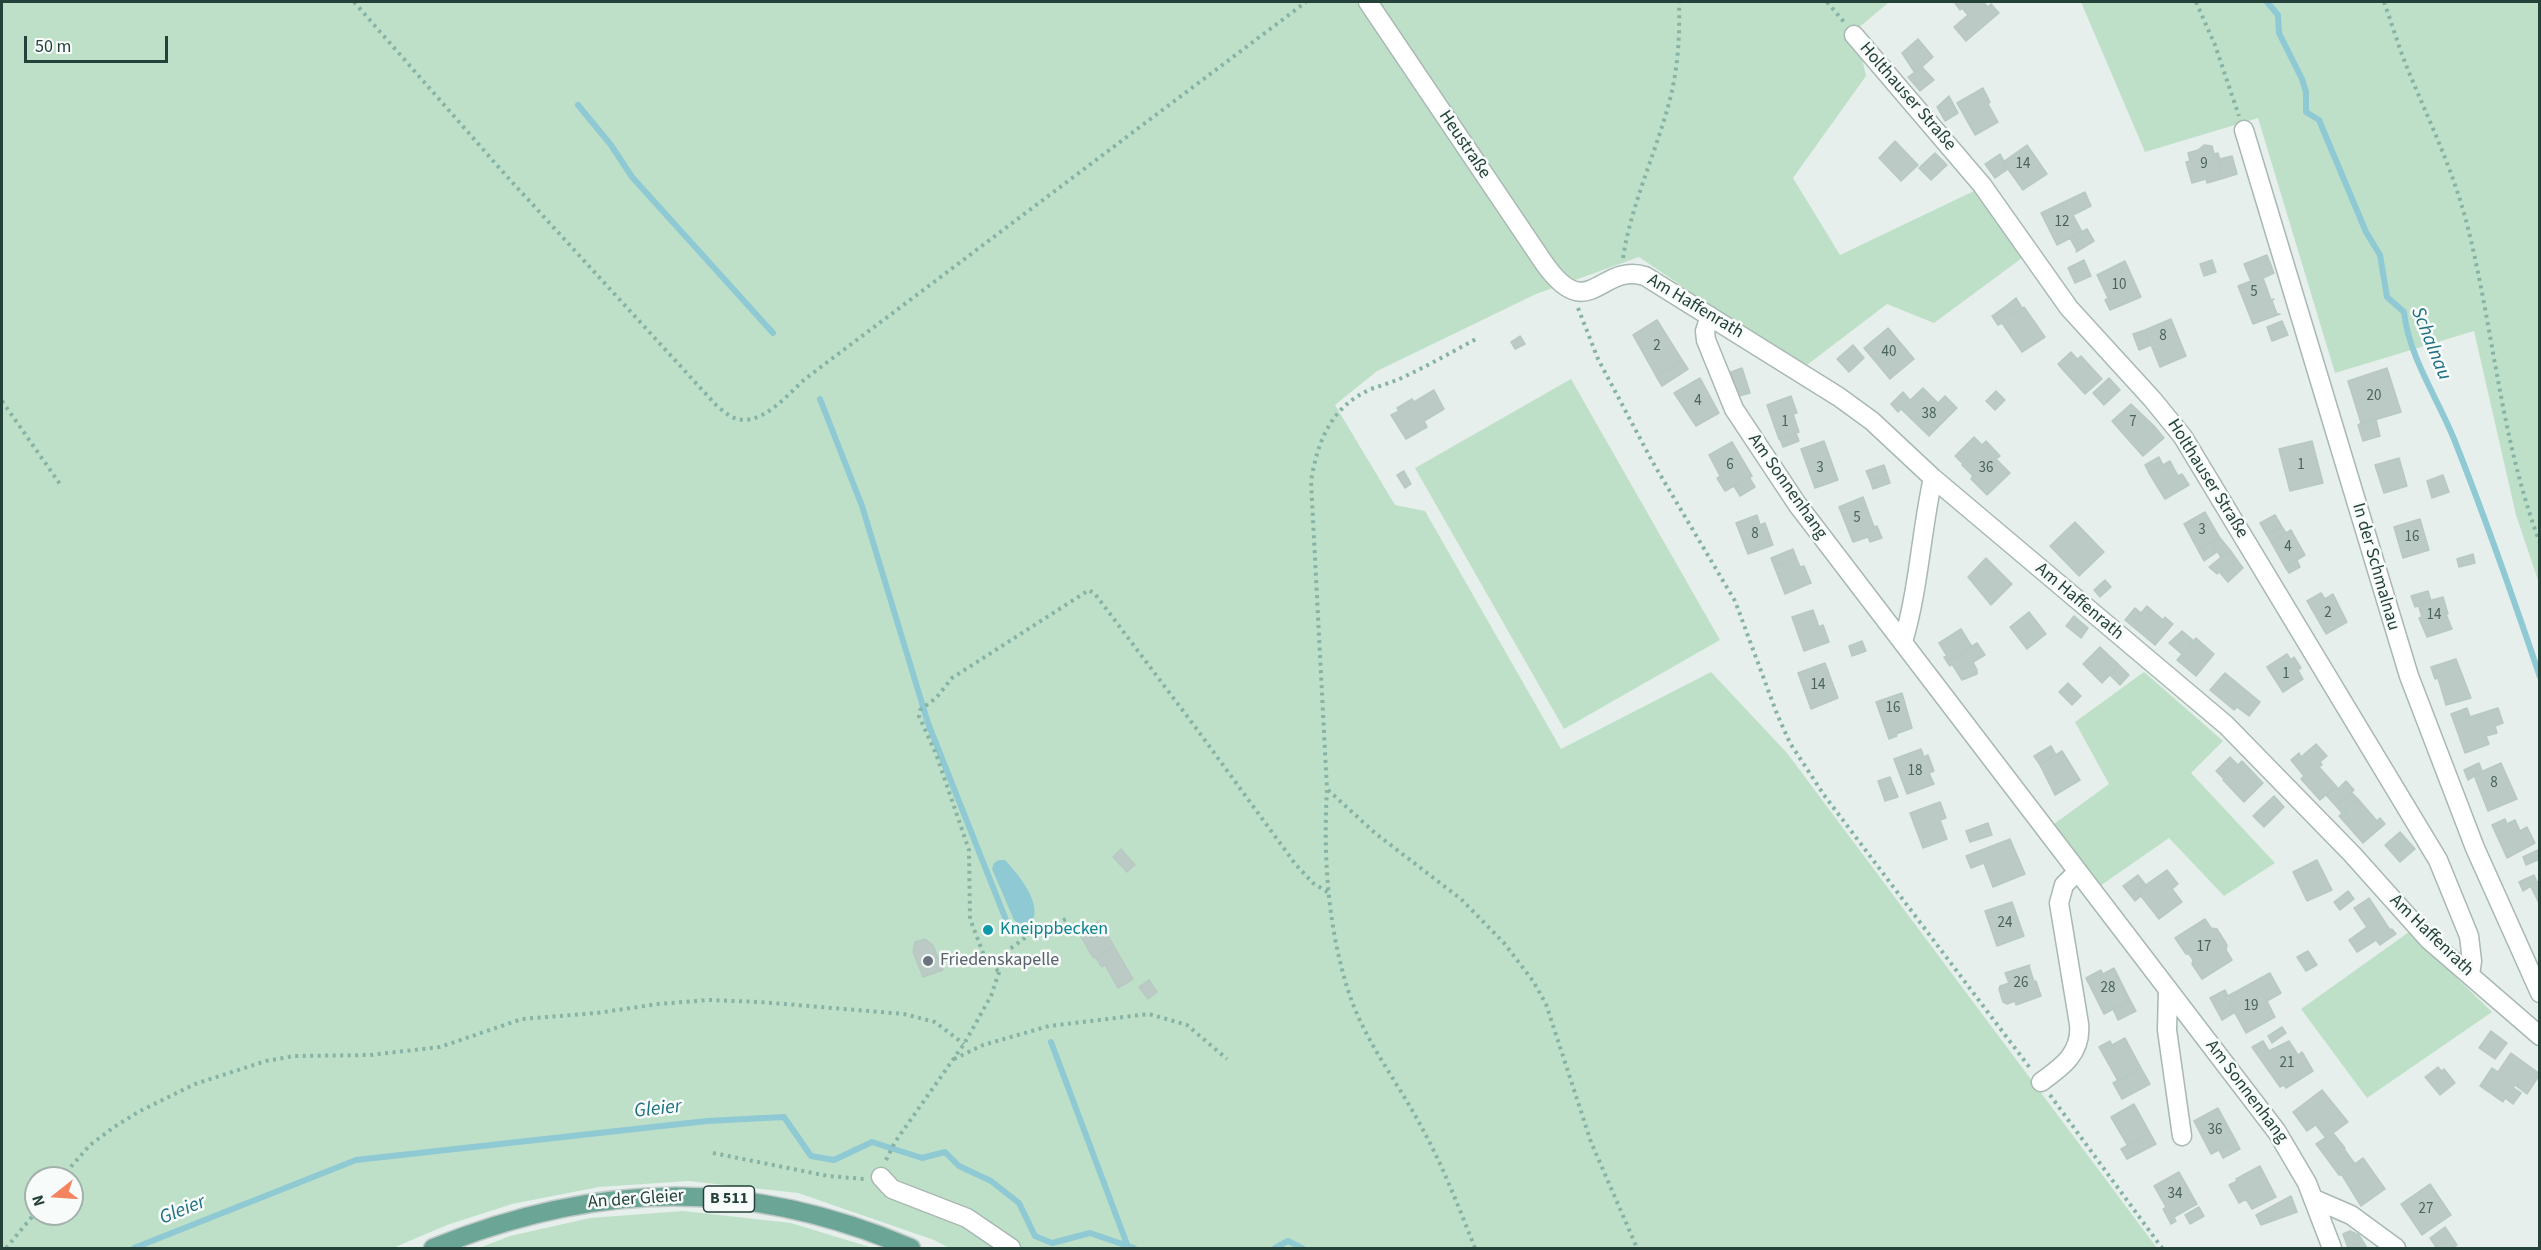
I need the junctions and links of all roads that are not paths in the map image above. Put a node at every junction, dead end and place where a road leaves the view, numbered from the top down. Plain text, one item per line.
1 (1368, 2) edge
2 (1854, 35) road end
3 (2244, 130) road end
4 (1567, 288) joint
5 (1710, 316) junction
6 (1933, 478) junction
7 (1903, 642) junction
8 (2078, 872) junction
9 (2470, 975) junction
10 (2168, 989) junction
11 (2540, 993) edge
12 (2540, 1036) edge
13 (2041, 1082) road end
14 (2182, 1136) dead end
15 (881, 1177) road end
16 (2314, 1199) junction
17 (433, 1248) edge
18 (911, 1248) edge
19 (1011, 1248) edge
20 (2332, 1248) edge
21 (2396, 1248) edge

1 - 4 street, Heustraße
2 - 9 street, Holthauser Straße
3 - 11 street, In der Schmalnau
4 - 5 street, Am Haffenrath
5 - 6 street, Am Haffenrath
5 - 7 street, Am Sonnenhang
6 - 7 street
6 - 9 street, Am Haffenrath
7 - 8 street, Am Sonnenhang
8 - 10 street, Am Sonnenhang
8 - 13 street
9 - 12 street, Am Haffenrath
10 - 14 street
10 - 16 street, Am Sonnenhang
15 - 19 street
16 - 20 street, Am Sonnenhang
16 - 21 street
17 - 18 main road, An der Gleier / B 511

